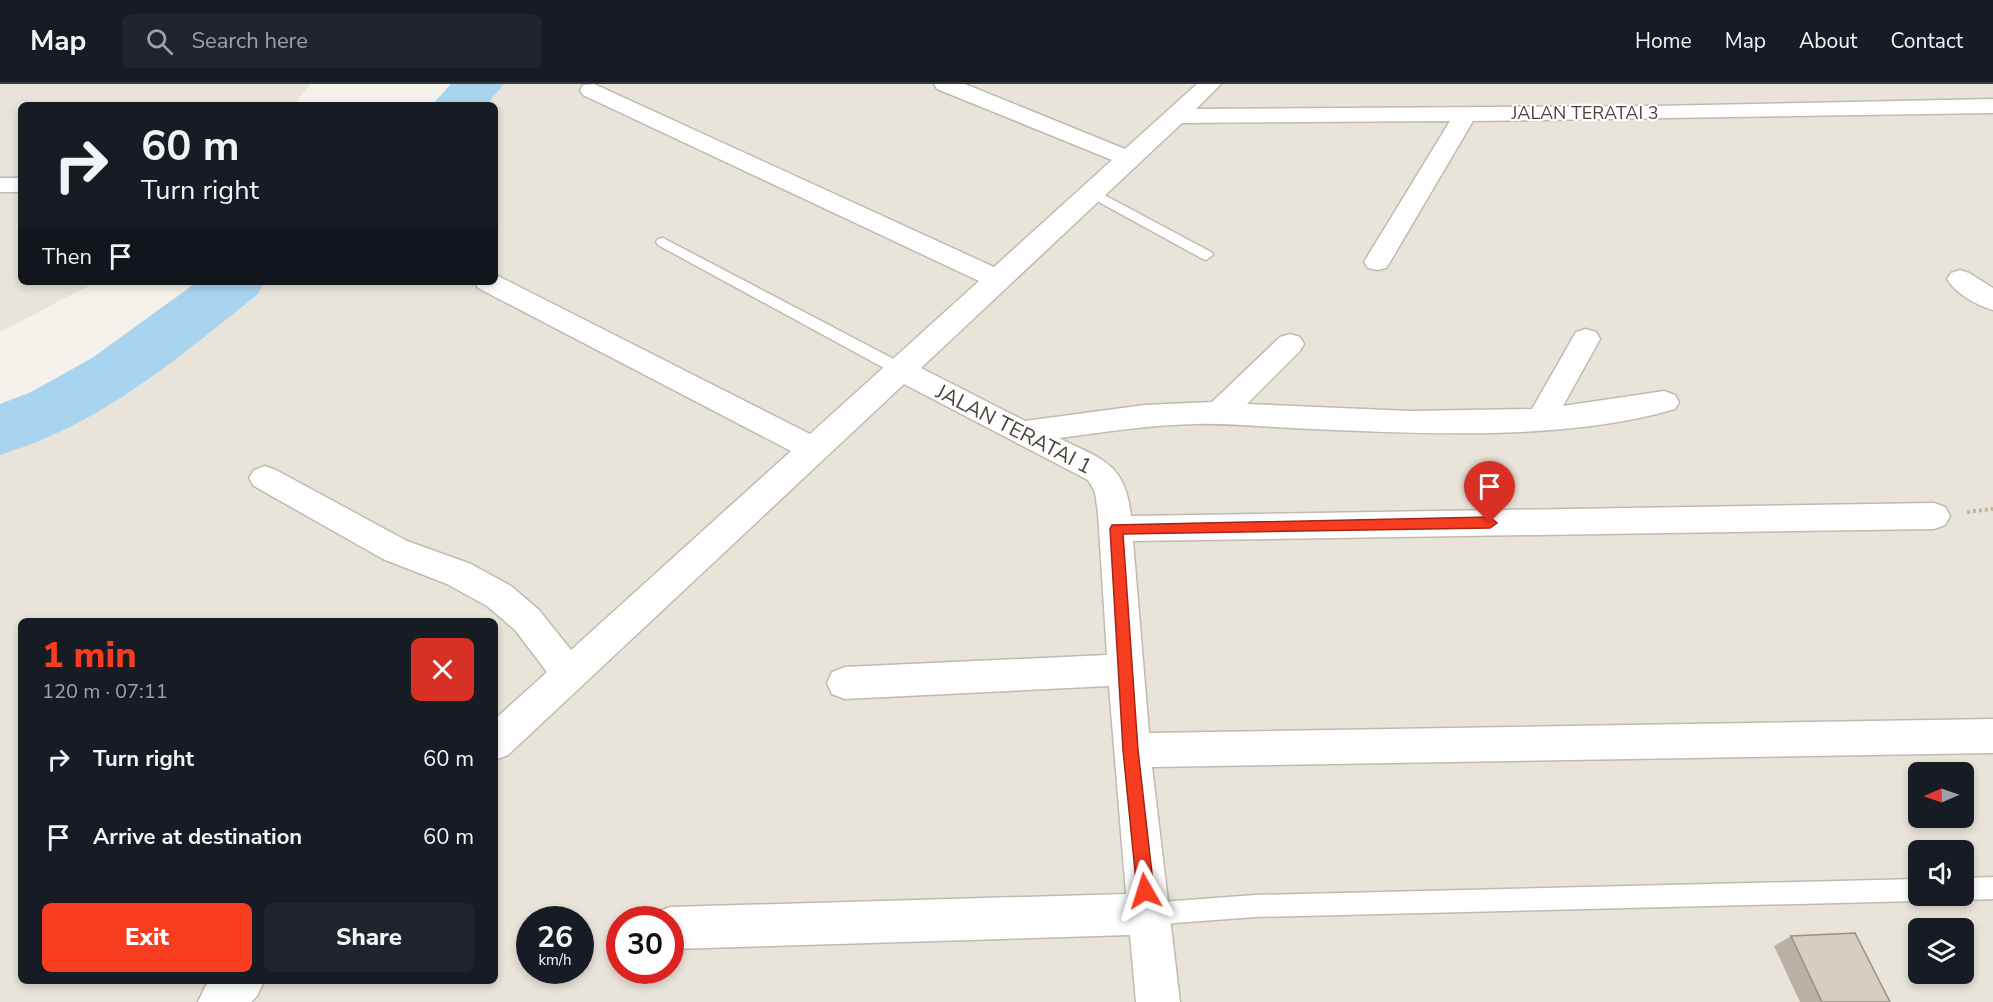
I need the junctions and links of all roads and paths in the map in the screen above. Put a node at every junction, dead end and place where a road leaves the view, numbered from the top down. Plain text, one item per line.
1 (945, 84) edge
2 (1210, 84) edge
3 (591, 90) dead end
4 (1993, 106) edge
5 (1466, 113) junction
6 (1176, 116) junction
7 (1130, 159) junction
8 (0, 185) edge
9 (18, 186) edge
10 (1093, 193) junction
11 (663, 242) dead end
12 (1206, 255) dead end
13 (1377, 262) dead end
14 (1960, 279) dead end
15 (999, 280) junction
16 (494, 285) edge
17 (1993, 301) edge
18 (1586, 339) dead end
19 (1290, 344) dead end
20 (900, 370) junction
21 (1664, 402) dead end
22 (1219, 413) junction
23 (1540, 421) junction
24 (1022, 432) junction
25 (814, 449) junction
26 (265, 478) dead end
27 (1934, 516) dead end
28 (1116, 529) junction
29 (1125, 670) junction
30 (569, 674) junction
31 (845, 683) dead end
32 (1993, 735) edge
33 (498, 739) edge
34 (1131, 750) junction
35 (1993, 888) edge
36 (1974, 889) edge
37 (1908, 890) edge
38 (1148, 914) junction
39 (684, 928) edge
40 (239, 984) edge
41 (220, 1002) edge
42 (1158, 1002) edge

1 - 7 street
2 - 6 street
3 - 15 street
4 - 5 street, JALAN TERATAI 3
5 - 6 street, JALAN TERATAI 3
5 - 13 street
6 - 7 street
7 - 10 street
8 - 9 street
10 - 12 lane
10 - 15 street
11 - 20 lane
14 - 17 street
15 - 20 street
16 - 25 street
18 - 23 street
19 - 22 street
20 - 24 street, JALAN TERATAI 1
20 - 25 street
21 - 23 street
22 - 23 street
22 - 24 street
24 - 28 street, JALAN TERATAI 1
25 - 30 street
26 - 30 street
27 - 28 street
28 - 29 street, JALAN TERATAI 1
29 - 31 street
29 - 34 street, JALAN TERATAI 1
30 - 33 street
32 - 34 street
34 - 38 street, JALAN TERATAI 1
35 - 36 lane
37 - 38 lane
38 - 39 street
38 - 42 street, JALAN TERATAI 1
40 - 41 street

